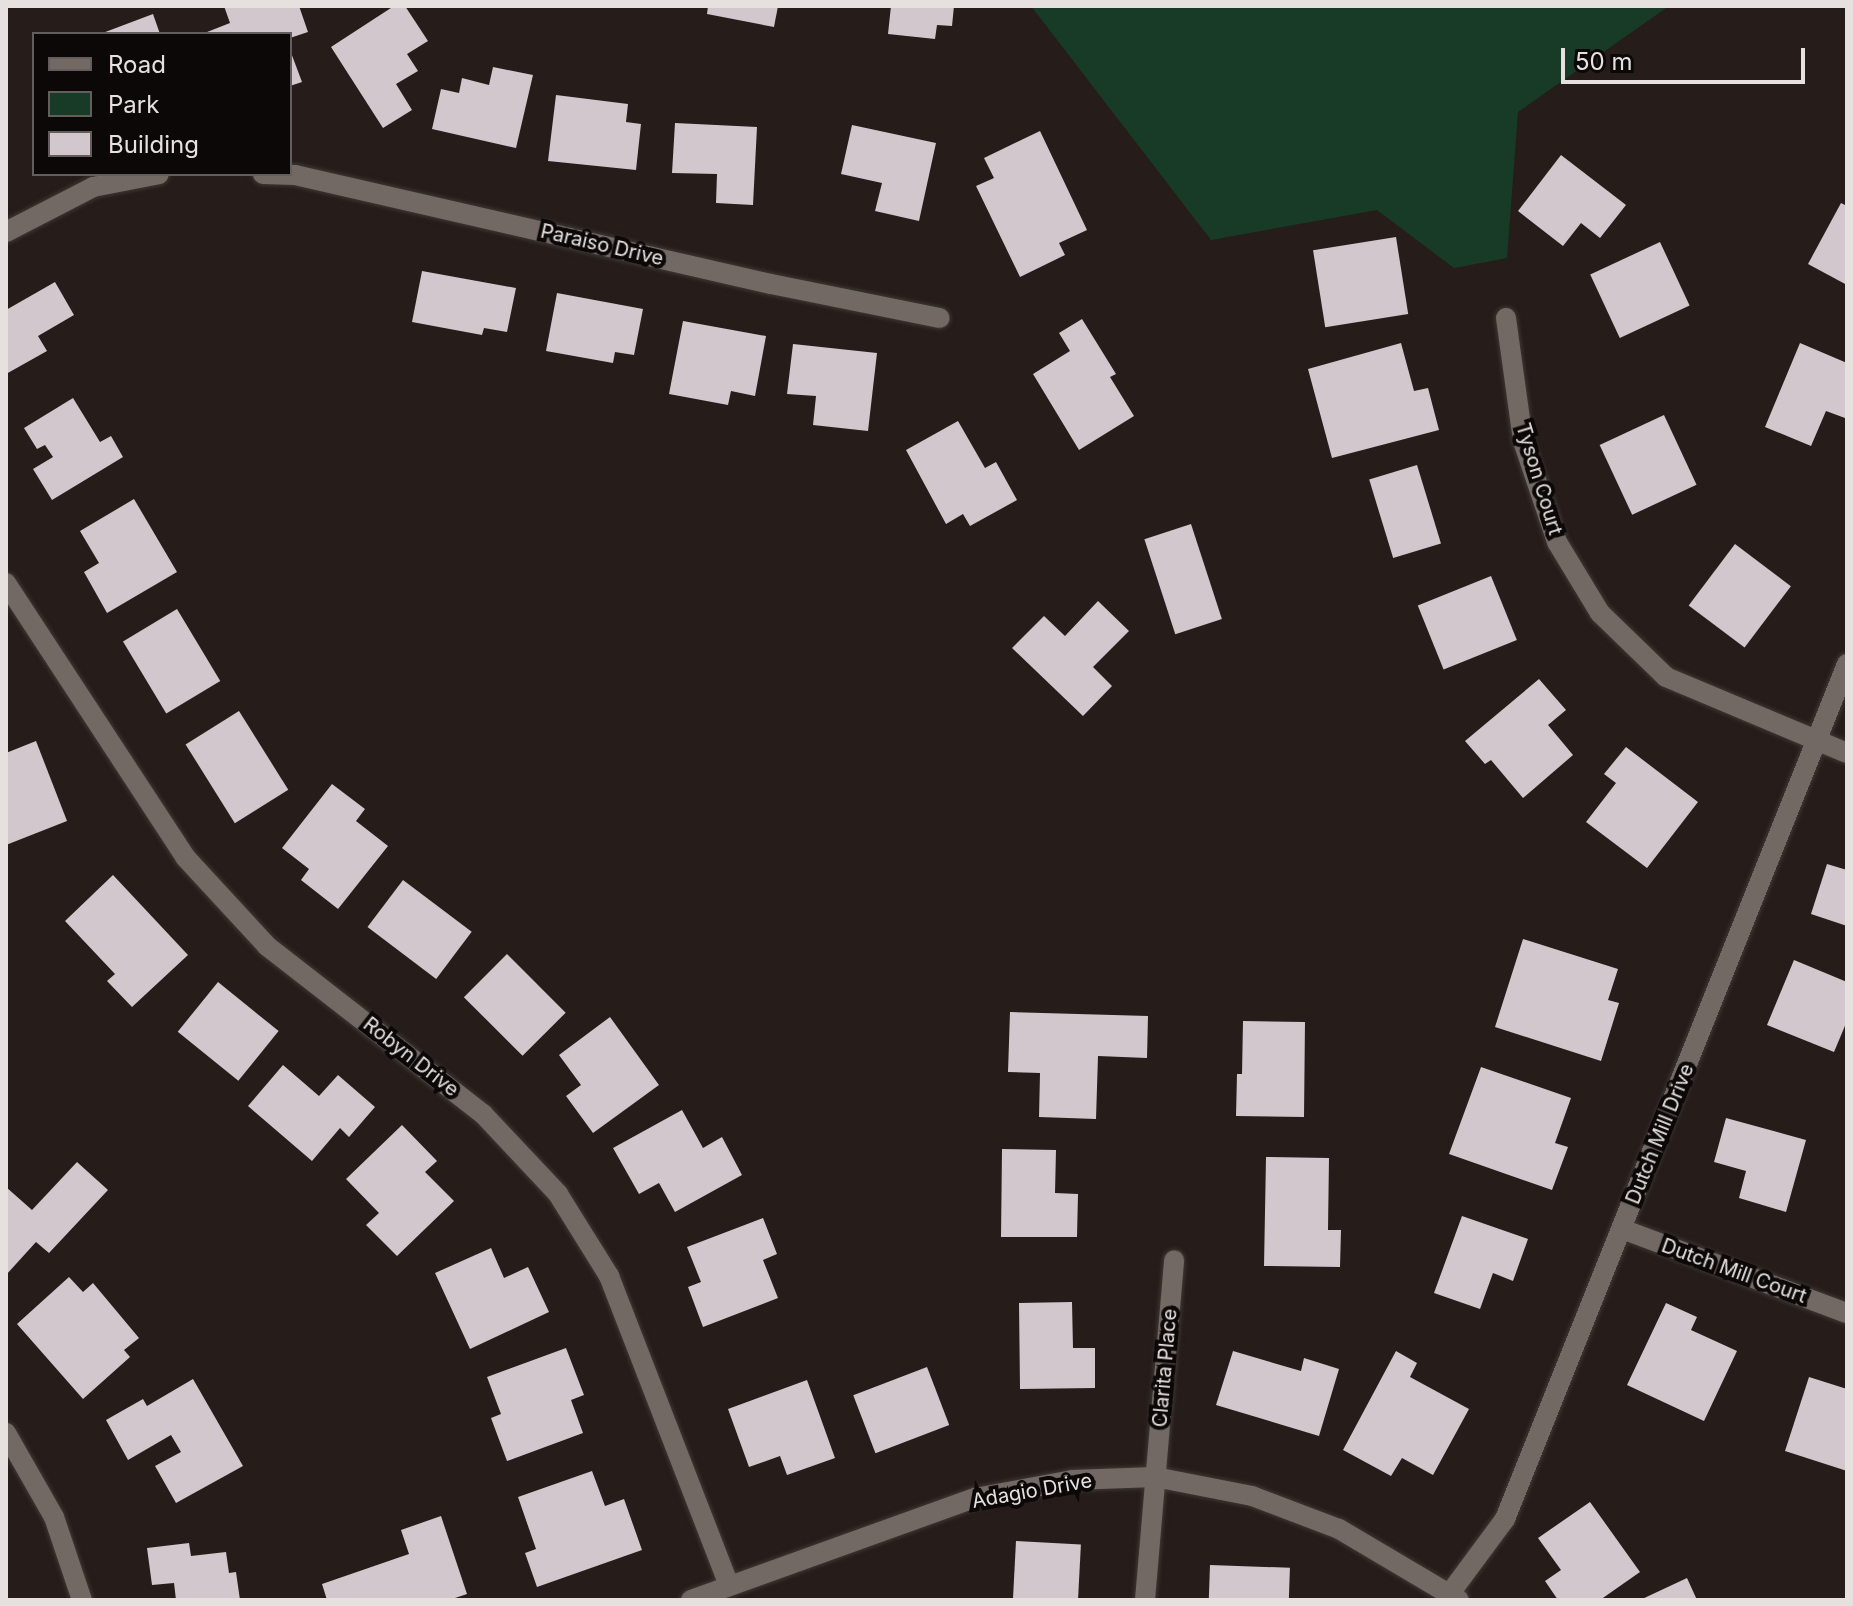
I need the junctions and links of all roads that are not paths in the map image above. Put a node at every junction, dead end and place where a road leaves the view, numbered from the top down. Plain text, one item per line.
1 (292, 175) edge
2 (149, 176) edge
3 (6, 232) edge
4 (940, 318) dead end
5 (1506, 318) dead end
6 (6, 583) edge
7 (1847, 664) edge
8 (1818, 742) junction
9 (1847, 753) edge
10 (1622, 1229) junction
11 (1174, 1260) dead end
12 (1847, 1313) edge
13 (6, 1433) edge
14 (1155, 1477) junction
15 (729, 1585) junction
16 (1455, 1596) edge
17 (82, 1600) edge
18 (691, 1600) edge
19 (1145, 1600) edge

1 - 4 street, Paraiso Drive
2 - 3 street
5 - 8 street, Tyson Court
6 - 15 street, Robyn Drive
7 - 8 street, Dutch Mill Drive
8 - 9 street, Tyson Court
8 - 10 street, Dutch Mill Drive
10 - 12 street, Dutch Mill Court
10 - 16 street, Dutch Mill Drive
11 - 14 street, Clarita Place
13 - 17 street
14 - 15 street, Adagio Drive
14 - 16 street, Adagio Drive
14 - 19 street, Clarita Place
15 - 18 street, Adagio Drive

